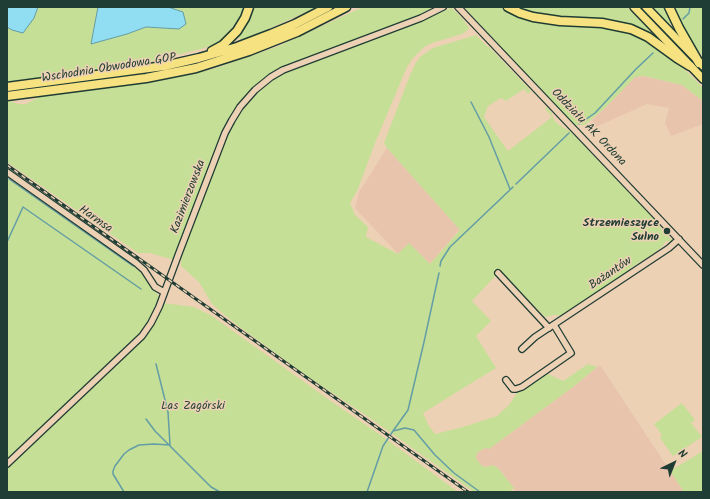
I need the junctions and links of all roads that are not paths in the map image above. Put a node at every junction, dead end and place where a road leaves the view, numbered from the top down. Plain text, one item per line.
1 (249, 7) edge
2 (328, 7) edge
3 (346, 7) edge
4 (443, 7) edge
5 (458, 7) edge
6 (508, 7) edge
7 (634, 7) edge
8 (646, 7) edge
9 (669, 7) edge
10 (199, 58) junction
11 (701, 64) edge
12 (690, 66) junction
13 (703, 79) edge
14 (7, 88) edge
15 (7, 96) edge
16 (7, 172) edge
17 (679, 239) junction
18 (703, 265) edge
19 (498, 274) dead end
20 (164, 292) junction
21 (552, 327) junction
22 (522, 349) dead end
23 (506, 380) dead end
24 (7, 464) edge

1 - 10 highway
2 - 10 highway, Wschodnia Obwodowa GOP
3 - 15 highway, Wschodnia Obwodowa GOP
4 - 20 street, Kazimierzowska
5 - 17 street, Oddziału AK Ordona
6 - 12 highway
7 - 12 main road
8 - 11 main road
9 - 11 highway
10 - 14 highway, Wschodnia Obwodowa GOP
12 - 13 main road
16 - 20 street, Harmsa
17 - 18 street, Oddziału AK Ordona
17 - 21 street, Bażantów
19 - 21 street
20 - 24 street, Kazimierzowska
21 - 22 street, Bażantów
21 - 23 street

